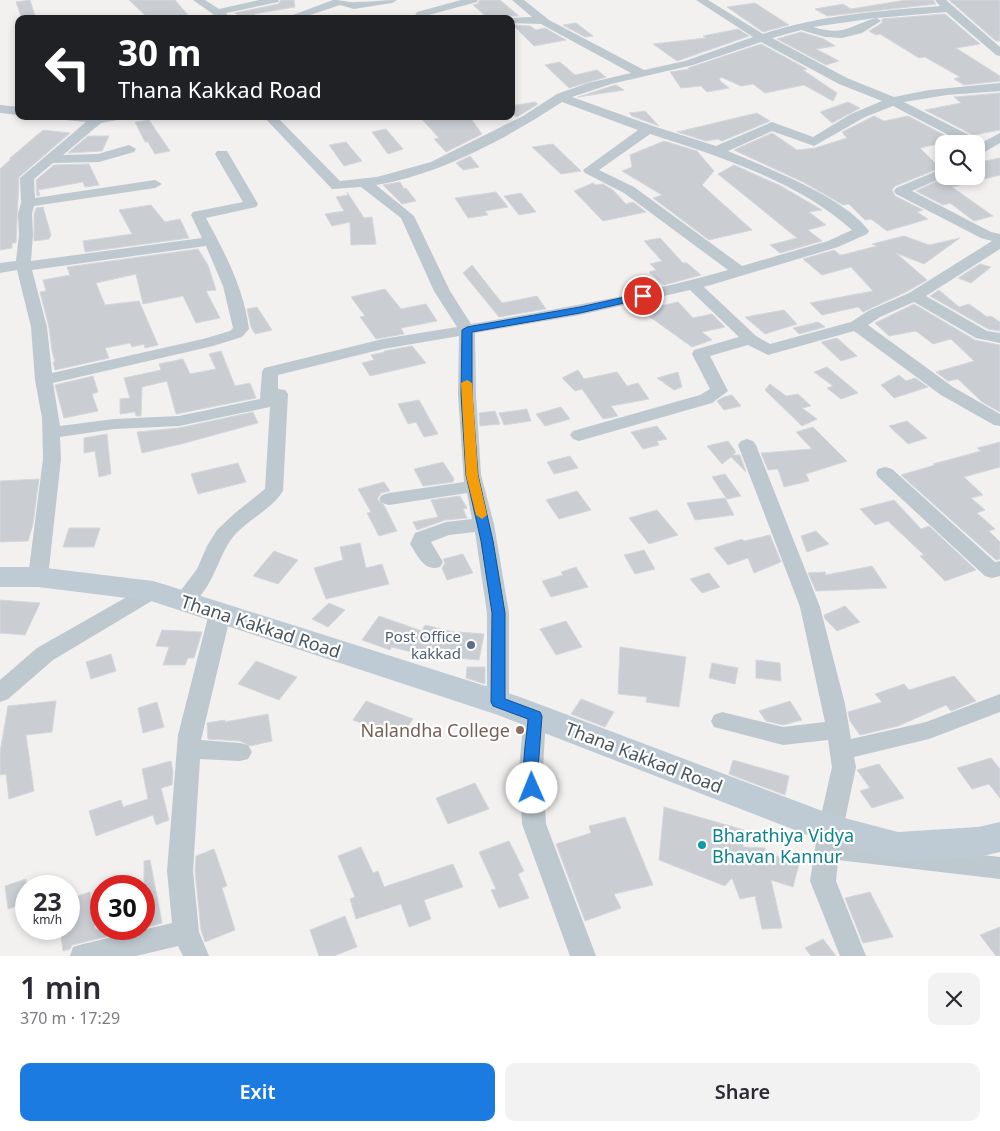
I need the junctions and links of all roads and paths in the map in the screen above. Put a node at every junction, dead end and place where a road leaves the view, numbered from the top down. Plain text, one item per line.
1 (198, 0) edge
2 (274, 0) edge
3 (392, 0) edge
4 (424, 0) edge
5 (473, 0) edge
6 (517, 0) edge
7 (701, 0) edge
8 (940, 0) edge
9 (343, 1) edge
10 (442, 9) junction
11 (948, 9) junction
12 (218, 12) junction
13 (222, 15) edge
14 (299, 15) edge
15 (420, 15) edge
16 (515, 20) edge
17 (544, 21) junction
18 (763, 37) junction
19 (1000, 53) edge
20 (641, 73) junction
21 (1000, 87) edge
22 (560, 97) junction
23 (893, 101) junction
24 (0, 109) edge
25 (15, 111) edge
26 (93, 120) edge
27 (273, 120) edge
28 (648, 129) junction
29 (953, 135) edge
30 (1000, 137) edge
31 (985, 147) edge
32 (129, 149) dead end
33 (717, 151) junction
34 (222, 154) dead end
35 (49, 159) junction
36 (935, 176) edge
37 (154, 184) dead end
38 (364, 184) junction
39 (28, 203) junction
40 (212, 241) junction
41 (1000, 241) edge
42 (23, 265) junction
43 (0, 268) edge
44 (739, 271) junction
45 (693, 285) junction
46 (915, 296) junction
47 (857, 325) junction
48 (467, 330) junction
49 (1000, 338) edge
50 (750, 339) junction
51 (44, 380) junction
52 (269, 402) junction
53 (1000, 421) edge
54 (52, 433) junction
55 (579, 435) dead end
56 (747, 445) dead end
57 (886, 473) dead end
58 (475, 486) junction
59 (389, 499) dead end
60 (484, 524) junction
61 (433, 562) dead end
62 (1000, 568) edge
63 (0, 577) edge
64 (38, 577) junction
65 (152, 591) junction
66 (183, 601) junction
67 (220, 613) junction
68 (0, 693) edge
69 (498, 702) junction
70 (1000, 703) edge
71 (536, 716) junction
72 (722, 721) dead end
73 (839, 741) junction
74 (189, 749) junction
75 (240, 752) dead end
76 (1000, 837) edge
77 (828, 839) junction
78 (1000, 868) edge
79 (186, 932) junction
80 (83, 956) edge
81 (196, 956) edge
82 (583, 956) edge
83 (853, 956) edge

1 - 12 street
2 - 12 street
3 - 9 street
4 - 10 street
5 - 10 street
6 - 17 street
7 - 18 street
8 - 11 street
9 - 14 street
10 - 15 street
11 - 18 street
11 - 19 street
12 - 13 street
16 - 17 street
17 - 20 street
18 - 20 street
18 - 23 street
20 - 22 street
21 - 23 street
22 - 28 street
22 - 38 street
23 - 29 street
23 - 33 street
24 - 25 street
26 - 35 street
27 - 38 street
28 - 33 street
28 - 44 street
30 - 31 street
32 - 35 street
33 - 44 street
34 - 40 street
35 - 39 street
36 - 41 street
37 - 39 street
38 - 48 street
39 - 42 street
40 - 42 street
40 - 51 street
41 - 46 street
42 - 43 street
42 - 51 street
44 - 45 street
45 - 48 street
45 - 50 street
46 - 47 street
46 - 49 street
47 - 50 street
47 - 53 street
48 - 52 street
48 - 58 street
50 - 55 street
51 - 54 street
52 - 54 street
52 - 66 street
54 - 64 street
56 - 73 street
57 - 62 street
58 - 59 street
58 - 60 street
60 - 61 street
60 - 69 street
63 - 64 main road, Thana Kakkad Road
64 - 65 main road, Thana Kakkad Road
65 - 66 main road, Thana Kakkad Road
65 - 68 street
66 - 67 main road, Thana Kakkad Road
67 - 69 main road, Thana Kakkad Road
67 - 74 street
69 - 71 main road, Thana Kakkad Road
70 - 73 street
71 - 77 main road, Thana Kakkad Road
71 - 82 street
72 - 73 street
73 - 77 street
74 - 75 street
74 - 79 street
76 - 77 main road, Thana Kakkad Road
77 - 78 street
77 - 83 street
79 - 80 street
79 - 81 street

